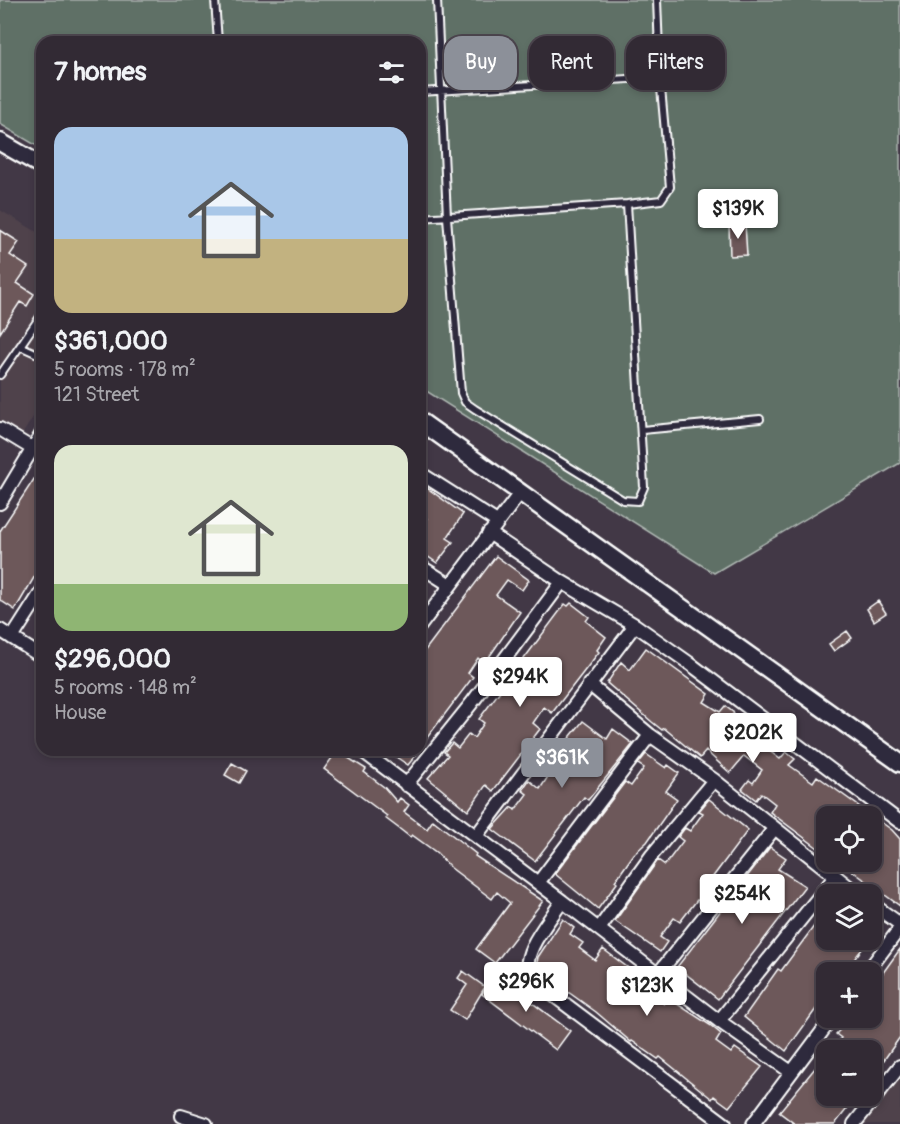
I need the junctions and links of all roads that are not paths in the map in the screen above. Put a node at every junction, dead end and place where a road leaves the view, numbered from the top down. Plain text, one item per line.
1 (215, 0) edge
2 (437, 0) edge
3 (657, 0) edge
4 (218, 36) edge
5 (658, 36) edge
6 (626, 79) edge
7 (442, 90) junction
8 (661, 90) edge
9 (426, 91) edge
10 (0, 142) edge
11 (36, 163) edge
12 (627, 204) junction
13 (447, 217) junction
14 (426, 218) edge
15 (36, 323) edge
16 (20, 346) junction
17 (36, 353) edge
18 (0, 375) edge
19 (760, 419) dead end
20 (426, 425) edge
21 (0, 429) edge
22 (642, 430) junction
23 (36, 444) edge
24 (33, 449) junction
25 (426, 476) edge
26 (520, 493) junction
27 (0, 503) edge
28 (497, 522) junction
29 (489, 533) junction
30 (426, 570) edge
31 (562, 582) junction
32 (450, 585) junction
33 (36, 600) edge
34 (426, 618) edge
35 (634, 625) junction
36 (0, 630) edge
37 (12, 638) junction
38 (36, 653) edge
39 (589, 684) junction
40 (650, 735) junction
41 (369, 756) edge
42 (900, 763) edge
43 (714, 780) junction
44 (406, 785) junction
45 (900, 822) edge
46 (774, 829) junction
47 (476, 836) junction
48 (834, 878) junction
49 (538, 883) junction
50 (843, 884) edge
51 (562, 901) junction
52 (882, 912) edge
53 (900, 926) edge
54 (598, 929) junction
55 (874, 962) edge
56 (658, 974) junction
57 (719, 1022) junction
58 (825, 1028) edge
59 (900, 1066) edge
60 (791, 1072) junction
61 (181, 1116) dead end
62 (206, 1124) edge
63 (725, 1124) edge
64 (753, 1124) edge
65 (854, 1124) edge

1 - 4 lane
2 - 7 lane
3 - 5 lane
6 - 7 lane
7 - 9 lane
7 - 13 lane
8 - 12 lane
10 - 11 street
12 - 13 lane
12 - 22 lane
13 - 14 lane
13 - 22 lane
15 - 16 lane
16 - 17 lane
16 - 18 lane
19 - 22 lane
20 - 26 street
21 - 24 street
23 - 24 street
24 - 27 street
25 - 28 street
26 - 28 street
26 - 42 street
28 - 29 street
29 - 31 street
29 - 32 street
30 - 32 street
31 - 35 street
31 - 44 street
32 - 34 street
33 - 37 street
35 - 39 street
35 - 45 street
36 - 37 street
37 - 38 street
39 - 40 street
39 - 47 street
40 - 43 street
40 - 49 street
41 - 44 street
43 - 46 street
43 - 54 street
44 - 47 street
46 - 48 street
46 - 56 street
47 - 49 street
48 - 50 street
48 - 57 street
49 - 51 street
51 - 54 street
51 - 63 street
52 - 53 street
53 - 55 street
54 - 56 street
56 - 57 street
57 - 60 street
58 - 60 street
59 - 65 street
60 - 64 street
61 - 62 street

